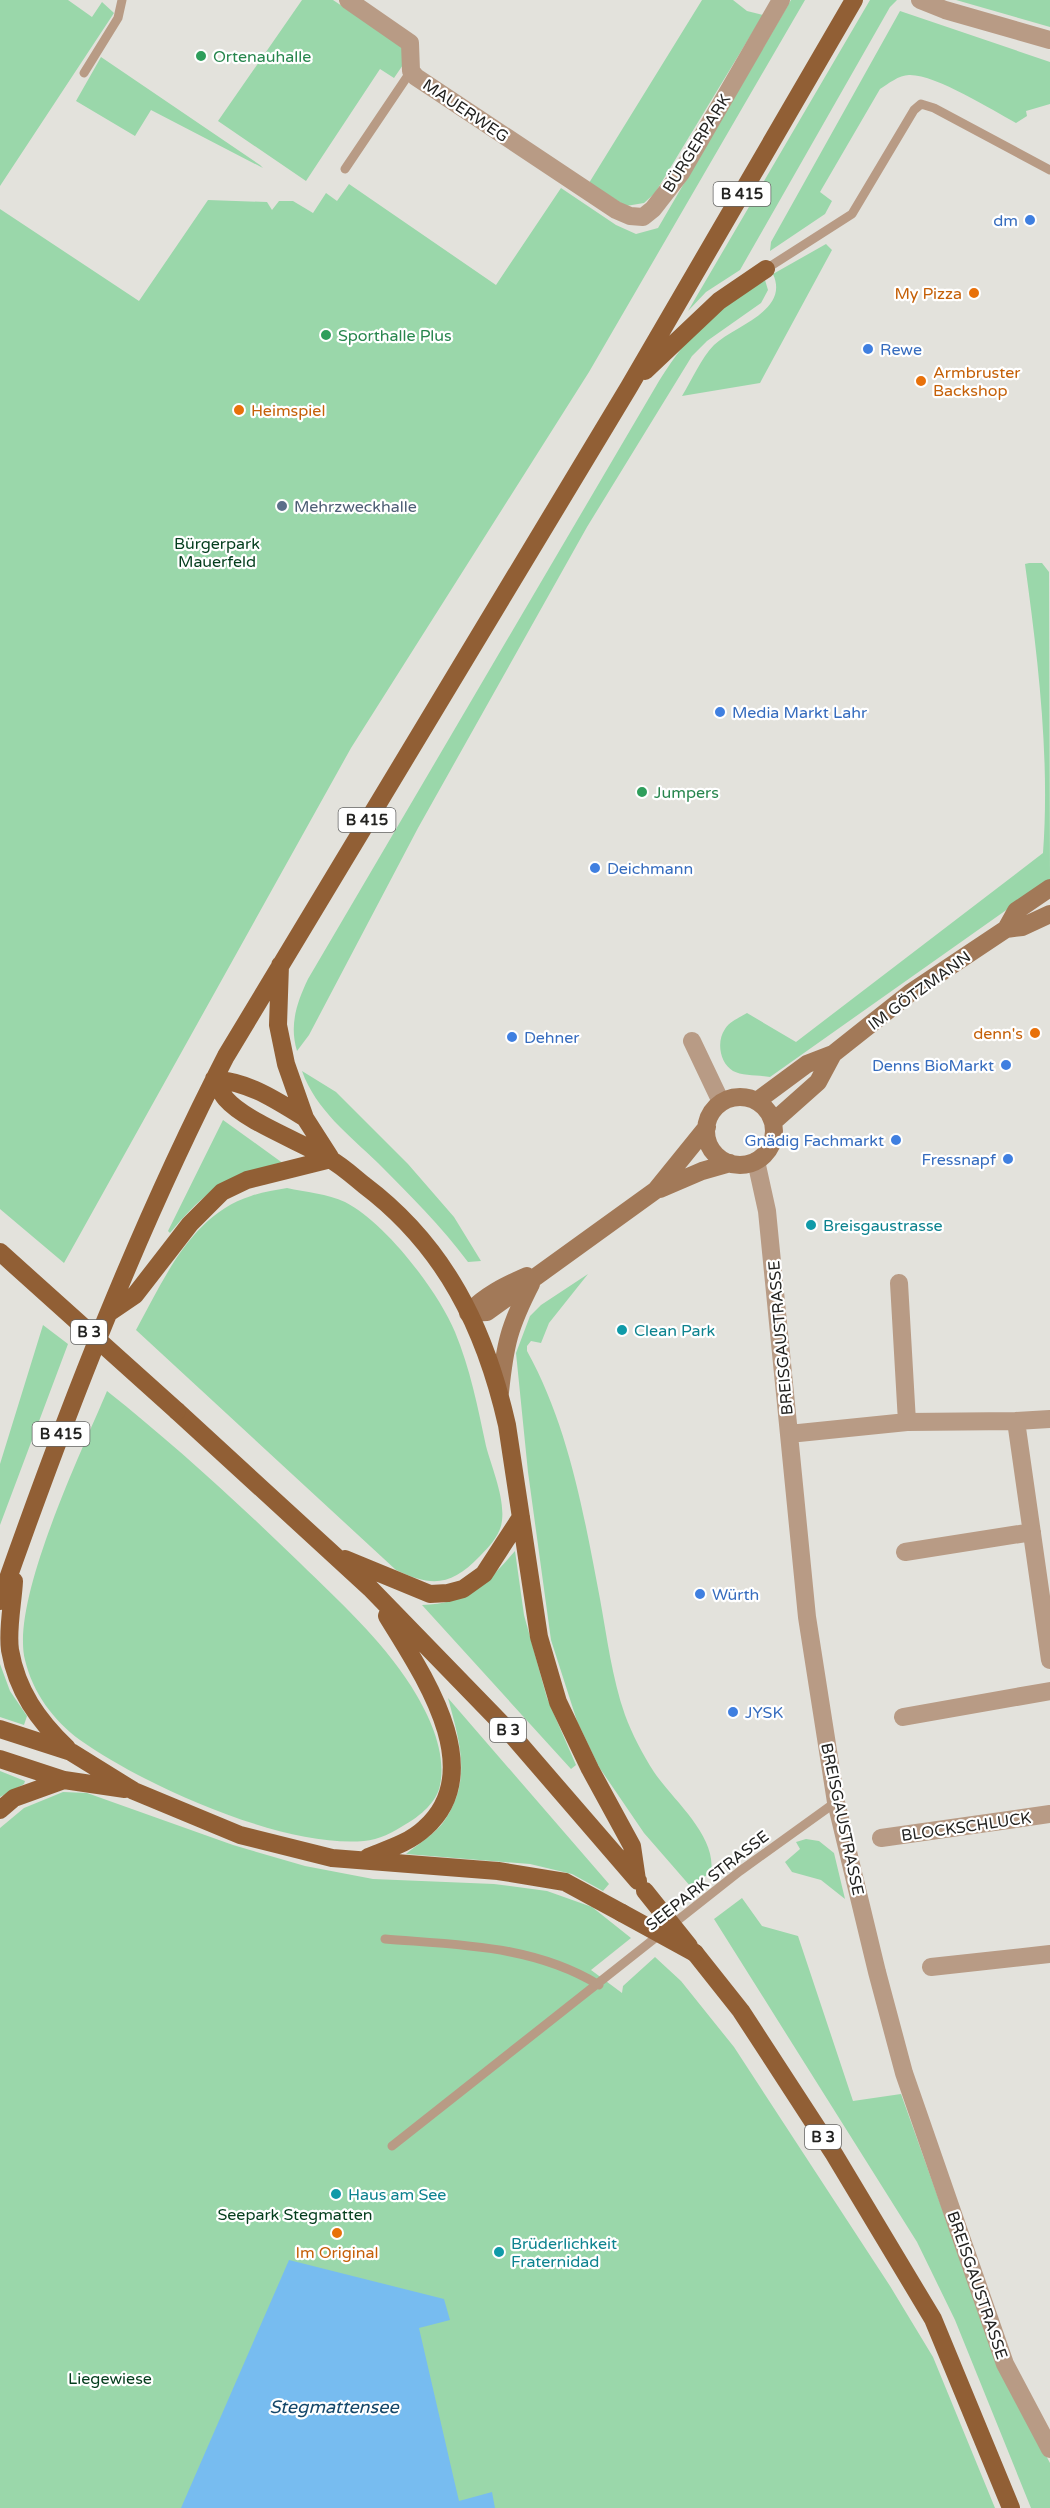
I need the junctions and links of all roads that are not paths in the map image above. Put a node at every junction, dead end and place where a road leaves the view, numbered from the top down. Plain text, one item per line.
1 (122, 0) edge
2 (348, 0) edge
3 (781, 0) edge
4 (854, 0) edge
5 (920, 0) edge
6 (1050, 40) edge
7 (411, 71) junction
8 (84, 73) dead end
9 (548, 164) joint
10 (345, 169) dead end
11 (1050, 170) edge
12 (766, 269) joint
13 (629, 387) junction
14 (1050, 888) edge
15 (1050, 914) edge
16 (1006, 929) junction
17 (280, 963) junction
18 (692, 1041) dead end
19 (833, 1054) junction
20 (214, 1079) junction
21 (757, 1101) junction
22 (722, 1102) junction
23 (305, 1118) junction
24 (773, 1122) junction
25 (706, 1126) junction
26 (331, 1159) junction
27 (756, 1161) junction
28 (730, 1163) junction
29 (656, 1191) junction
30 (0, 1252) edge
31 (552, 1265) junction
32 (532, 1282) junction
33 (899, 1283) dead end
34 (110, 1312) junction
35 (468, 1312) junction
36 (500, 1392) junction
37 (1050, 1419) edge
38 (1016, 1421) junction
39 (907, 1422) junction
40 (789, 1434) junction
41 (520, 1517) junction
42 (1032, 1532) junction
43 (905, 1552) dead end
44 (335, 1555) junction
45 (15, 1558) junction
46 (370, 1588) junction
47 (0, 1601) edge
48 (1046, 1605) edge
49 (1050, 1660) edge
50 (1050, 1691) edge
51 (903, 1717) dead end
52 (0, 1729) edge
53 (71, 1752) junction
54 (0, 1759) edge
55 (64, 1780) junction
56 (134, 1791) junction
57 (836, 1802) junction
58 (0, 1810) edge
59 (1050, 1814) edge
60 (881, 1838) dead end
61 (363, 1859) junction
62 (641, 1886) junction
63 (385, 1939) dead end
64 (1050, 1954) edge
65 (699, 1958) junction
66 (931, 1968) dead end
67 (599, 1985) junction
68 (392, 2146) dead end
69 (1050, 2449) edge
70 (1011, 2508) edge

1 - 8 lane
2 - 7 street, MAUERWEG
3 - 9 street, BÜRGERPARK
4 - 13 main road, B 415
5 - 6 street
7 - 9 street, MAUERWEG
7 - 10 lane
11 - 12 lane
12 - 13 main road
13 - 17 main road, B 415
14 - 16 street, IM GÖTZMANN
15 - 16 street, IM GÖTZMANN
16 - 19 street, IM GÖTZMANN
17 - 20 main road, B 415
17 - 23 main road
18 - 22 street
19 - 21 street, IM GÖTZMANN
19 - 24 street, IM GÖTZMANN
20 - 23 main road
20 - 26 main road
20 - 34 main road, B 415
21 - 22 street
21 - 24 street
22 - 25 street
23 - 26 main road
24 - 27 street
25 - 28 street
25 - 29 street
26 - 34 main road, B 3
26 - 35 main road
27 - 28 street
27 - 40 street, BREISGAUSTRASSE
28 - 29 street
29 - 31 street
30 - 44 main road, B 3, bridge
31 - 32 street
31 - 35 street
32 - 35 street
32 - 36 street
33 - 39 street
34 - 45 main road, B 415
35 - 36 main road
36 - 41 main road
37 - 38 street
38 - 39 street
38 - 42 street
39 - 40 street
40 - 57 street, BREISGAUSTRASSE
41 - 44 main road, B 3
41 - 62 main road
42 - 43 street
42 - 48 street
44 - 46 main road, B 3
45 - 47 main road, B 415
45 - 53 main road, B 3
46 - 61 main road, B 3
46 - 62 main road, B 3
48 - 49 street
50 - 51 street
52 - 53 main road, B 3
53 - 56 main road, B 3
54 - 55 main road, B 3
55 - 56 main road, B 3
55 - 58 main road, B 3
56 - 61 main road, B 3
57 - 67 lane, SEEPARK STRASSE
57 - 69 street, BREISGAUSTRASSE
59 - 60 street, BLOCKSCHLUCK
61 - 65 main road, B 3, bridge
62 - 65 main road, B 3, bridge
63 - 67 lane
64 - 66 street
65 - 70 main road, B 3
67 - 68 lane, SEEPARK STRASSE

